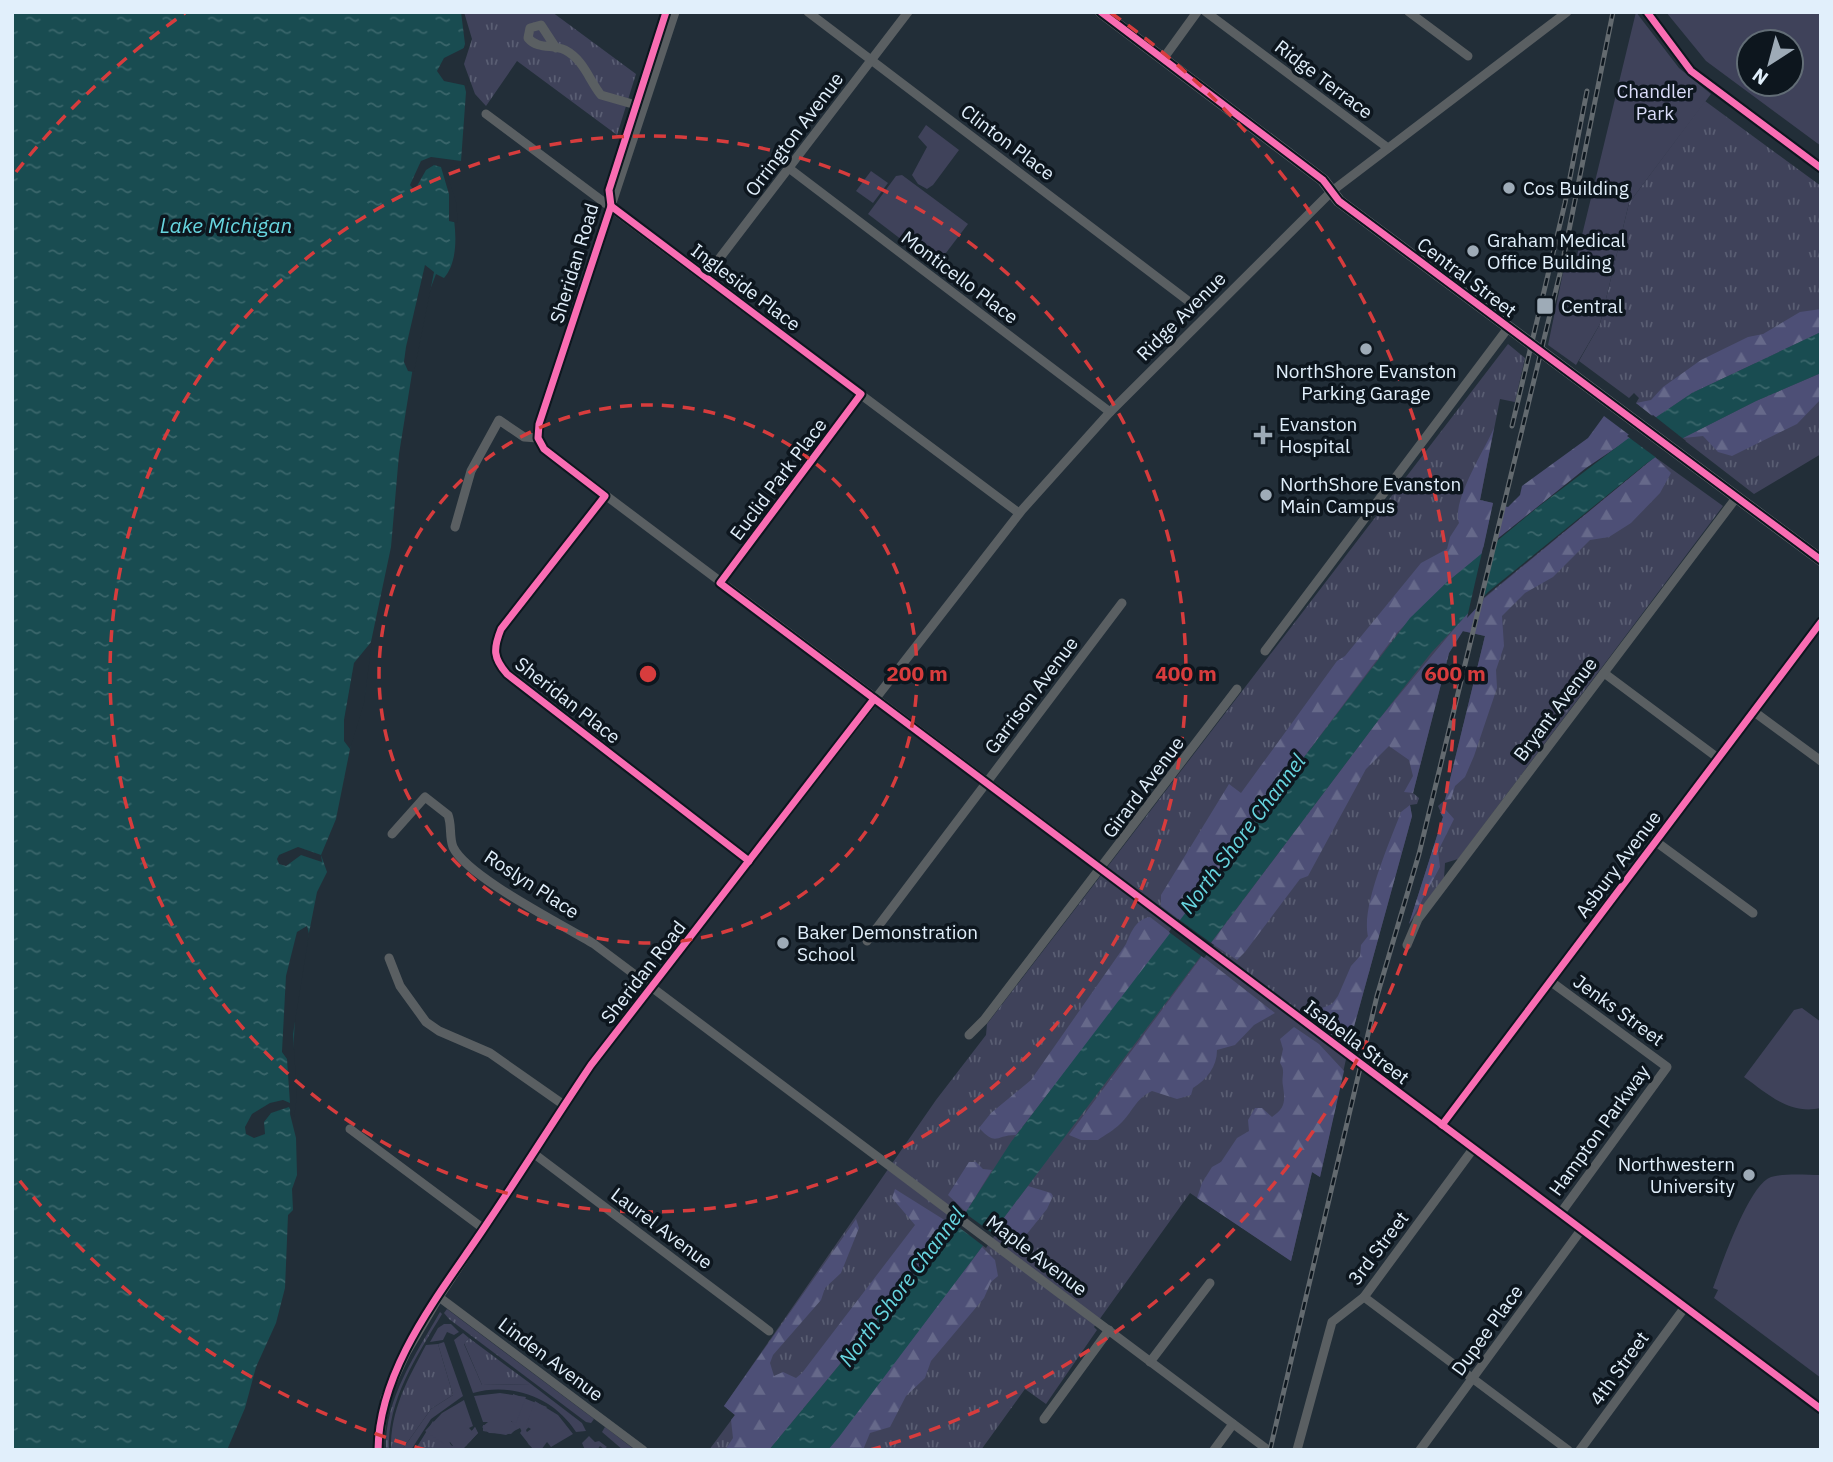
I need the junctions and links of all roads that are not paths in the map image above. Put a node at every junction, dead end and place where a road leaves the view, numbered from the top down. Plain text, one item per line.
1 (675, 12) edge
2 (808, 12) edge
3 (908, 12) edge
4 (1101, 12) edge
5 (1197, 12) edge
6 (1206, 12) edge
7 (1409, 12) edge
8 (1567, 12) edge
9 (1647, 12) edge
10 (556, 48) dead end
11 (1468, 57) dead end
12 (1163, 59) junction
13 (872, 60) junction
14 (643, 107) junction
15 (486, 114) dead end
16 (1388, 148) junction
17 (1821, 168) edge
18 (790, 169) junction
19 (1332, 191) junction
20 (611, 206) junction
21 (706, 276) junction
22 (1187, 300) dead end
23 (1508, 328) junction
24 (861, 394) junction
25 (1110, 412) junction
26 (538, 438) junction
27 (605, 496) junction
28 (1736, 498) junction
29 (1020, 513) junction
30 (455, 527) dead end
31 (1821, 560) edge
32 (720, 583) junction
33 (1122, 603) dead end
34 (1821, 622) edge
35 (1265, 652) dead end
36 (1604, 673) junction
37 (1237, 689) dead end
38 (874, 699) junction
39 (1754, 711) junction
40 (1718, 758) junction
41 (1821, 761) edge
42 (986, 784) junction
43 (392, 834) dead end
44 (1656, 841) junction
45 (749, 861) junction
46 (1100, 869) junction
47 (1753, 912) dead end
48 (867, 941) dead end
49 (1407, 945) dead end
50 (389, 958) dead end
51 (1549, 981) junction
52 (652, 987) junction
53 (969, 1035) dead end
54 (1667, 1067) joint
55 (564, 1105) junction
56 (1442, 1125) junction
57 (350, 1129) dead end
58 (1473, 1149) junction
59 (533, 1153) junction
60 (1560, 1214) junction
61 (484, 1229) junction
62 (1581, 1230) junction
63 (1210, 1283) dead end
64 (439, 1297) junction
65 (1364, 1297) junction
66 (1685, 1307) junction
67 (1109, 1330) junction
68 (769, 1331) dead end
69 (1150, 1362) junction
70 (1473, 1378) junction
71 (1821, 1409) edge
72 (1044, 1419) dead end
73 (1233, 1423) junction
74 (378, 1450) edge
75 (643, 1450) edge
76 (1214, 1450) edge
77 (1268, 1450) edge
78 (1297, 1450) edge
79 (1420, 1450) edge
80 (1568, 1450) edge
81 (1580, 1450) edge

1 - 14 street, Sheridan Road
2 - 13 street, Clinton Place
3 - 13 street, Orrington Avenue
4 - 12 main road, Central Street
5 - 12 street
6 - 16 street, Ridge Terrace
7 - 11 street
8 - 16 street, Ridge Avenue
9 - 17 street
10 - 14 street
12 - 19 main road, Central Street
13 - 18 street, Orrington Avenue
13 - 22 street, Clinton Place
14 - 20 street, Sheridan Road
15 - 20 street, Ingleside Place
16 - 19 street, Ridge Avenue
18 - 21 street, Orrington Avenue
18 - 25 street, Monticello Place
19 - 23 main road, Central Street
19 - 25 street, Ridge Avenue
20 - 21 street, Ingleside Place
20 - 26 street, Sheridan Road
21 - 24 street, Ingleside Place
23 - 28 main road, Central Street
23 - 35 street
24 - 29 street, Ingleside Place
24 - 32 street, Euclid Park Place
25 - 29 street, Ridge Avenue
26 - 27 street
26 - 30 street
27 - 32 street
27 - 45 street, Sheridan Place
28 - 31 main road, Central Street
28 - 36 street, Bryant Avenue
29 - 38 street, Ridge Avenue
32 - 38 street
33 - 42 street, Garrison Avenue
34 - 39 street, Asbury Avenue
36 - 40 street
36 - 49 street, Bryant Avenue
37 - 46 street, Girard Avenue
38 - 42 street, Isabella Street
38 - 45 street, Sheridan Road
39 - 40 street, Asbury Avenue
39 - 41 street
40 - 44 street, Asbury Avenue
42 - 46 street, Isabella Street
42 - 48 street, Garrison Avenue
43 - 52 street, Roslyn Place
44 - 47 street
44 - 51 street, Asbury Avenue
45 - 52 street, Sheridan Road
46 - 53 street, Girard Avenue
46 - 56 street, Isabella Street
50 - 55 street
51 - 54 street, Jenks Street
51 - 56 street, Asbury Avenue
52 - 55 street, Sheridan Road
52 - 67 street, Maple Avenue
54 - 60 street, Hampton Parkway
55 - 59 street, Sheridan Road
56 - 58 street, Isabella Street
57 - 61 street
58 - 60 street, Isabella Street
58 - 65 street, 3rd Street
59 - 61 street, Sheridan Road
59 - 68 street, Laurel Avenue
60 - 62 street, Isabella Street
61 - 64 street, Sheridan Road
62 - 66 street, Isabella Street
62 - 70 street, Dupee Place
63 - 69 street
64 - 74 street, Sheridan Road
64 - 75 street, Linden Avenue
65 - 70 street
65 - 78 street, 3rd Street
66 - 71 street, Isabella Street
66 - 81 street, 4th Street
67 - 69 street, Maple Avenue
67 - 72 street
69 - 73 street, Maple Avenue
70 - 79 street, Dupee Place
70 - 80 street
73 - 76 street
73 - 77 street, Maple Avenue

